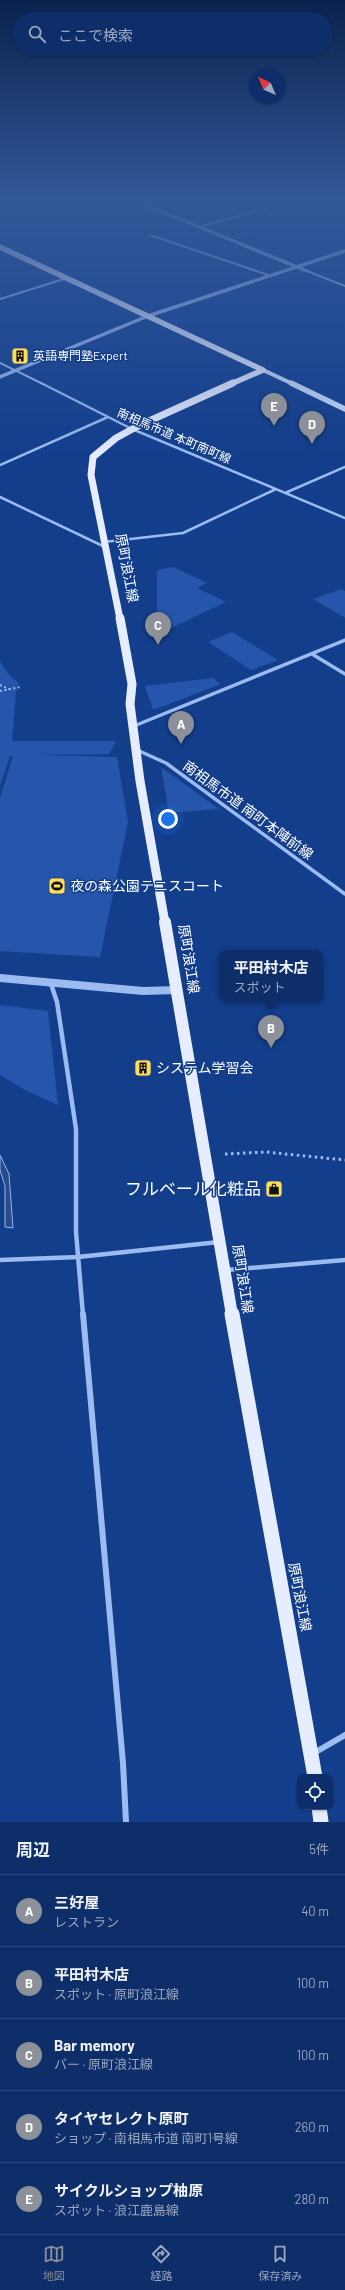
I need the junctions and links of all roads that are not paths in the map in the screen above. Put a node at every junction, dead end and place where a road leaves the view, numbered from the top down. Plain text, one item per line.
1 (39, 287) edge
2 (87, 287) edge
3 (237, 287) edge
4 (0, 299) edge
5 (149, 316) junction
6 (0, 363) edge
7 (263, 370) junction
8 (14, 371) junction
9 (0, 377) edge
10 (345, 409) edge
11 (108, 417) junction
12 (132, 429) junction
13 (0, 464) edge
14 (345, 467) edge
15 (276, 489) junction
16 (285, 493) junction
17 (0, 497) edge
18 (345, 518) edge
19 (105, 545) junction
20 (345, 640) edge
21 (312, 654) junction
22 (345, 674) edge
23 (134, 726) junction
24 (135, 748) junction
25 (345, 894) edge
26 (0, 978) edge
27 (51, 984) junction
28 (177, 990) junction
29 (220, 1242) junction
30 (78, 1256) junction
31 (0, 1260) edge
32 (345, 1260) edge
33 (226, 1270) junction
34 (345, 1735) edge
35 (312, 1755) junction
36 (315, 1774) edge
37 (319, 1810) edge
38 (126, 1822) edge
39 (321, 1822) edge

1 - 4 street
2 - 5 main road
3 - 5 street
5 - 7 main road
5 - 8 street
6 - 8 street, 南相馬市道 本町南町線
7 - 10 main road
7 - 12 main road, 原町浪江線
8 - 9 street
8 - 11 street, 南相馬市道 本町南町線
11 - 12 street, 南相馬市道 本町南町線
11 - 13 street
12 - 15 street, 南相馬市道 本町南町線
12 - 19 main road, 原町浪江線
14 - 16 street
15 - 16 street, 南相馬市道 本町南町線
15 - 19 street
16 - 18 street, 南相馬市道 本町南町線
17 - 19 street
19 - 23 main road, 原町浪江線
20 - 21 street
21 - 22 street
21 - 23 street
23 - 24 main road, 原町浪江線
24 - 25 street, 南相馬市道 南町本陣前線
24 - 28 main road, 原町浪江線
26 - 27 street
27 - 28 street
27 - 30 street
28 - 29 main road, 原町浪江線
29 - 30 street
29 - 33 main road, 原町浪江線
30 - 31 street
30 - 38 street
32 - 33 street
33 - 35 main road, 原町浪江線
34 - 35 street
35 - 36 main road, 原町浪江線
37 - 39 main road

